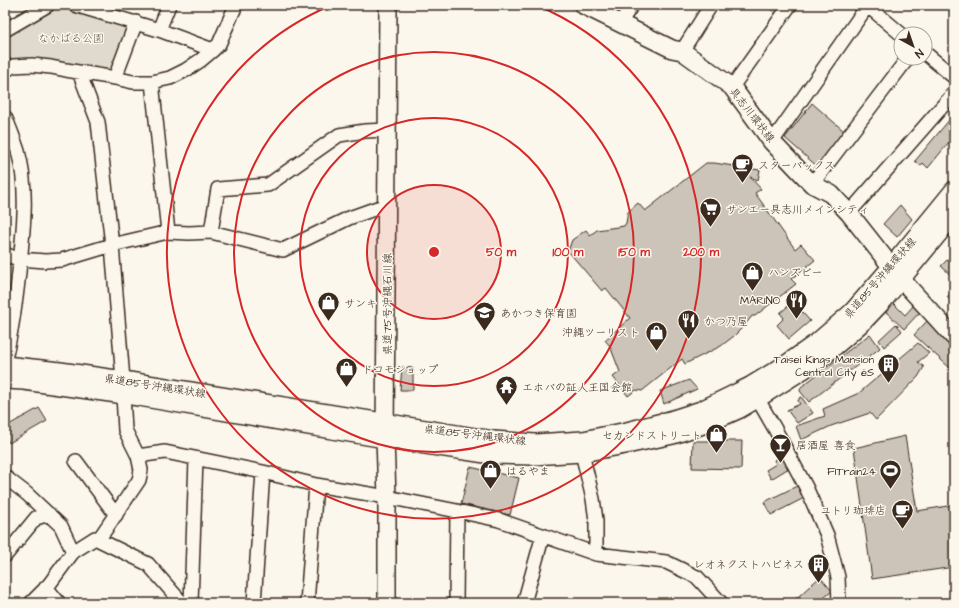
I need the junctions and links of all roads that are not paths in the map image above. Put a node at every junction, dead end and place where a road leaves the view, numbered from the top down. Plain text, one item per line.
1 (48, 5) edge
2 (74, 5) edge
3 (169, 5) edge
4 (236, 5) edge
5 (388, 5) edge
6 (583, 5) edge
7 (632, 5) edge
8 (711, 5) edge
9 (790, 5) edge
10 (867, 5) edge
11 (32, 9) edge
12 (136, 22) junction
13 (620, 23) junction
14 (893, 27) edge
15 (5, 30) edge
16 (159, 30) junction
17 (213, 50) junction
18 (682, 51) junction
19 (933, 60) edge
20 (902, 66) edge
21 (5, 71) edge
22 (79, 72) junction
23 (954, 77) edge
24 (115, 78) junction
25 (152, 82) junction
26 (732, 87) junction
27 (954, 93) edge
28 (5, 117) edge
29 (388, 130) junction
30 (772, 142) junction
31 (812, 184) junction
32 (954, 190) edge
33 (387, 206) junction
34 (849, 213) junction
35 (954, 215) edge
36 (168, 232) junction
37 (212, 232) junction
38 (112, 245) junction
39 (5, 254) edge
40 (20, 259) junction
41 (896, 273) junction
42 (954, 337) edge
43 (5, 359) edge
44 (5, 365) edge
45 (5, 380) edge
46 (123, 388) junction
47 (754, 393) junction
48 (386, 422) junction
49 (385, 439) junction
50 (582, 453) junction
51 (138, 456) junction
52 (196, 459) junction
53 (76, 461) dead end
54 (263, 472) junction
55 (5, 477) edge
56 (316, 486) junction
57 (387, 497) junction
58 (458, 510) junction
59 (49, 514) junction
60 (116, 514) junction
61 (543, 535) junction
62 (99, 539) junction
63 (73, 552) junction
64 (596, 554) junction
65 (5, 556) edge
66 (46, 587) junction
67 (31, 603) edge
68 (59, 603) edge
69 (182, 603) edge
70 (190, 603) edge
71 (254, 603) edge
72 (307, 603) edge
73 (387, 603) edge
74 (456, 603) edge
75 (524, 603) edge
76 (721, 603) edge
77 (839, 603) edge

1 - 11 street
2 - 12 street
3 - 16 street
4 - 17 street
5 - 29 main road, 県道75号沖縄石川線
6 - 13 main road, 具志川環状線
7 - 13 street
8 - 18 street
9 - 26 street
10 - 14 street
10 - 30 street
11 - 15 street
12 - 16 street
12 - 24 street
13 - 18 main road, 具志川環状線
16 - 17 street
17 - 25 street
18 - 26 main road, 具志川環状線
19 - 23 street
20 - 31 street
21 - 22 street
22 - 24 street
22 - 38 street
24 - 25 street
25 - 36 street
26 - 30 main road, 具志川環状線
27 - 34 street
28 - 40 street
29 - 33 main road, 県道75号沖縄石川線
29 - 37 street
30 - 31 main road, 具志川環状線
31 - 34 main road, 具志川環状線
32 - 41 main road, 県道85号沖縄環状線
33 - 37 street
33 - 48 main road, 県道75号沖縄石川線
34 - 41 main road, 具志川環状線
35 - 41 main road, 県道85号沖縄環状線
36 - 37 street
36 - 38 street
38 - 40 street
38 - 46 street
39 - 40 street
40 - 43 street
41 - 42 main road, 具志川環状線
41 - 47 main road, 県道85号沖縄環状線
44 - 46 main road, 県道85号沖縄環状線
45 - 46 main road, 県道85号沖縄環状線
46 - 48 main road, 県道85号沖縄環状線
46 - 49 main road, 県道85号沖縄環状線
46 - 51 street
47 - 48 main road, 県道85号沖縄環状線
47 - 50 main road, 県道85号沖縄環状線
47 - 77 street
48 - 49 main road, 県道75号沖縄石川線
49 - 50 main road, 県道85号沖縄環状線
49 - 57 main road, 県道75号沖縄石川線
50 - 64 street
51 - 52 street
51 - 60 street
52 - 54 street
52 - 70 street
53 - 60 street
54 - 56 street
54 - 71 street
55 - 59 street
56 - 57 street
56 - 72 street
57 - 58 street
57 - 73 main road, 県道75号沖縄石川線
58 - 61 street
58 - 74 street
59 - 63 street
59 - 65 street
60 - 62 street
61 - 64 street
61 - 75 street
62 - 63 street
62 - 69 street
63 - 66 street
64 - 76 street
66 - 67 street
66 - 68 street

